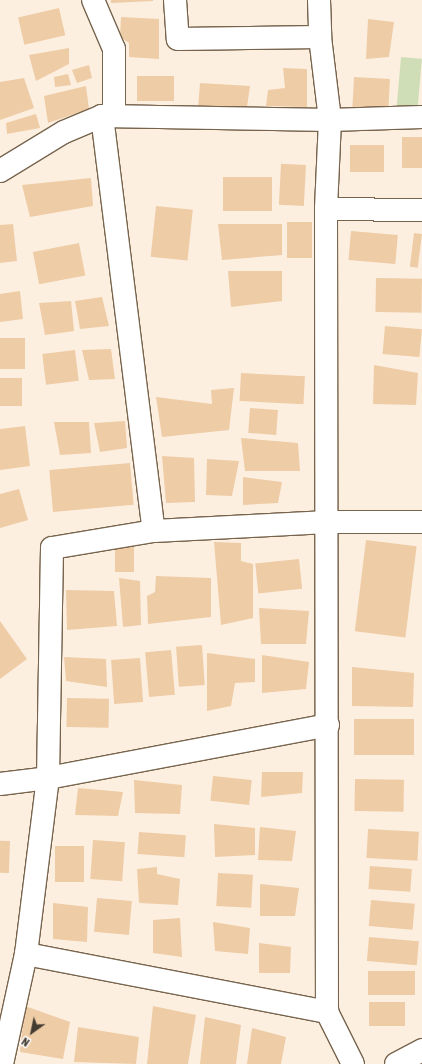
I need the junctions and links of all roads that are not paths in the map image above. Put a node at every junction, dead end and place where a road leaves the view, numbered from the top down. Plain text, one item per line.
1 (93, 0) edge
2 (175, 0) edge
3 (320, 0) edge
4 (320, 37) junction
5 (108, 115) junction
6 (422, 117) edge
7 (330, 120) junction
8 (0, 151) edge
9 (22, 157) junction
10 (0, 171) edge
11 (326, 209) junction
12 (422, 210) edge
13 (328, 522) junction
14 (422, 522) edge
15 (154, 531) junction
16 (328, 725) junction
17 (48, 778) junction
18 (0, 784) edge
19 (26, 954) junction
20 (327, 1012) junction
21 (422, 1050) edge
22 (2, 1064) edge
23 (352, 1064) edge
24 (396, 1064) edge

1 - 5 street
2 - 4 street
3 - 4 street
4 - 7 street
5 - 7 street
5 - 9 street
5 - 15 street
6 - 7 street
7 - 11 street
8 - 9 street
9 - 10 street
11 - 12 street
11 - 13 street
13 - 14 street
13 - 15 street
13 - 16 street
15 - 17 street
16 - 17 street
16 - 20 street
17 - 18 street
17 - 19 street
19 - 20 street
19 - 22 street
20 - 23 street
21 - 24 street

